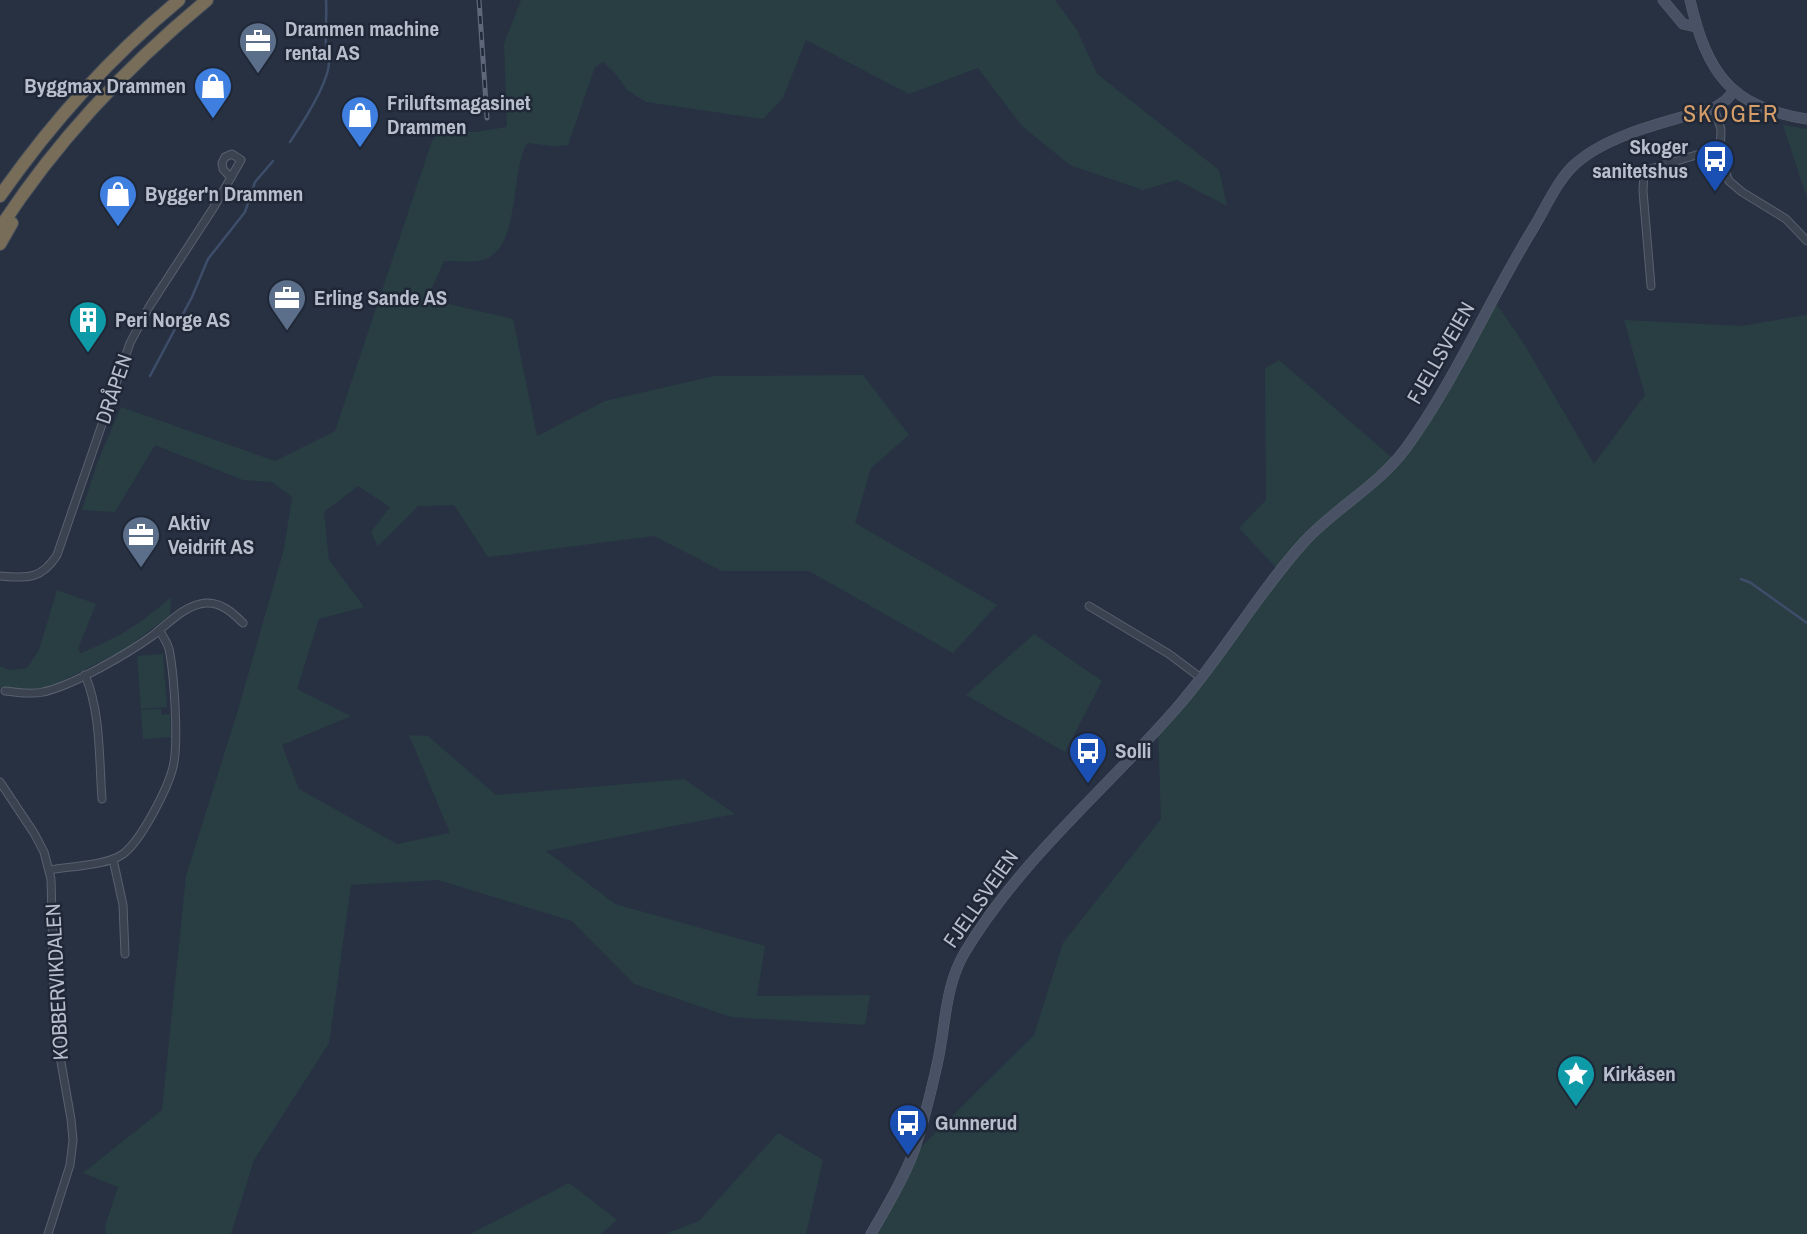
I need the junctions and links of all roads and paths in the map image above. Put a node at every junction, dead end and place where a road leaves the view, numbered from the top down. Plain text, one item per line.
1 (179, 0) edge
2 (207, 0) edge
3 (1663, 0) edge
4 (1690, 0) edge
5 (1696, 27) junction
6 (1734, 91) junction
7 (1714, 108) junction
8 (1807, 119) edge
9 (58, 147) junction
10 (1719, 148) junction
11 (231, 178) dead end
12 (0, 196) edge
13 (0, 228) edge
14 (1807, 241) edge
15 (0, 244) edge
16 (1651, 286) dead end
17 (0, 576) edge
18 (1089, 606) dead end
19 (243, 623) dead end
20 (159, 630) junction
21 (85, 675) junction
22 (1200, 678) junction
23 (5, 691) dead end
24 (0, 782) edge
25 (102, 799) dead end
26 (113, 859) junction
27 (50, 870) junction
28 (125, 954) dead end
29 (48, 1234) edge
30 (872, 1234) edge

1 - 12 highway
2 - 9 highway
3 - 5 main road
4 - 5 main road
5 - 6 main road
6 - 7 main road, FJELLSVEIEN
6 - 8 main road
7 - 10 street
7 - 22 main road, FJELLSVEIEN
9 - 13 highway
9 - 15 highway
10 - 14 street
10 - 16 street
11 - 17 street, DRÅPEN
18 - 22 street
19 - 20 street
20 - 21 street
20 - 26 street
21 - 23 street
21 - 25 street
22 - 30 main road, FJELLSVEIEN
24 - 27 street, KOBBERVIKDALEN
26 - 27 street
26 - 28 street
27 - 29 street, KOBBERVIKDALEN

